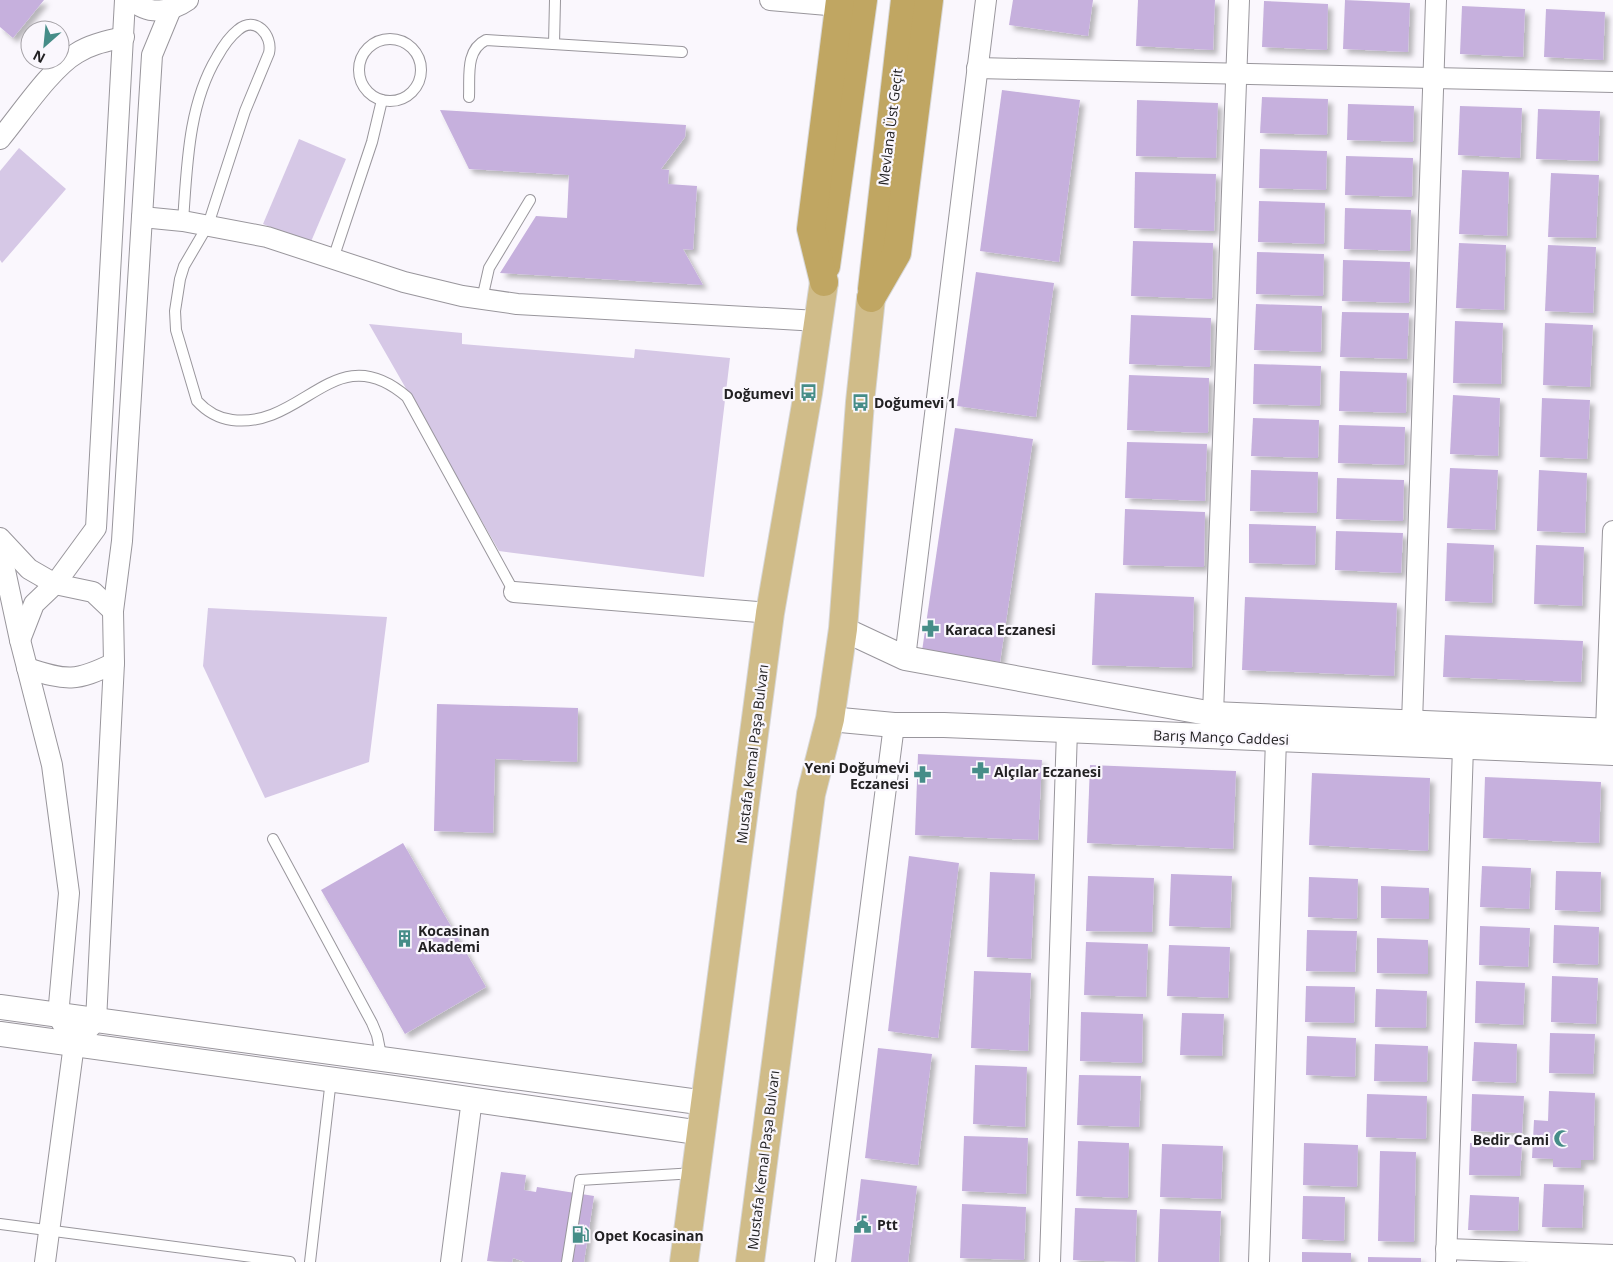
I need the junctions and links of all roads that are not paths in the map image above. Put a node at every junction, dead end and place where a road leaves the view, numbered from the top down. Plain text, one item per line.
1 (126, 0) edge
2 (132, 0) edge
3 (555, 0) edge
4 (770, 0) edge
5 (905, 0) edge
6 (929, 0) edge
7 (986, 0) edge
8 (1239, 0) edge
9 (1436, 0) edge
10 (847, 2) edge
11 (180, 5) edge
12 (124, 37) junction
13 (554, 44) junction
14 (682, 52) dead end
15 (977, 68) junction
16 (1237, 74) junction
17 (1434, 78) junction
18 (1613, 82) edge
19 (469, 96) dead end
20 (382, 100) junction
21 (0, 139) edge
22 (530, 200) dead end
23 (142, 217) junction
24 (183, 221) junction
25 (208, 225) junction
26 (876, 254) joint
27 (334, 259) junction
28 (824, 282) junction
29 (871, 298) junction
30 (482, 299) junction
31 (818, 321) junction
32 (1613, 531) edge
33 (0, 538) edge
34 (0, 547) edge
35 (55, 584) junction
36 (514, 592) joint
37 (112, 611) junction
38 (770, 613) junction
39 (843, 629) junction
40 (20, 640) junction
41 (905, 658) junction
42 (114, 663) junction
43 (27, 668) junction
44 (1213, 714) junction
45 (830, 719) junction
46 (1412, 723) junction
47 (894, 725) junction
48 (1067, 730) junction
49 (1611, 738) edge
50 (1276, 739) junction
51 (1463, 747) junction
52 (273, 839) dead end
53 (0, 1007) edge
54 (58, 1016) junction
55 (96, 1021) junction
56 (0, 1034) edge
57 (74, 1044) junction
58 (382, 1060) junction
59 (331, 1079) junction
60 (472, 1099) junction
61 (706, 1103) junction
62 (702, 1133) junction
63 (696, 1173) junction
64 (0, 1224) edge
65 (50, 1231) junction
66 (1613, 1255) edge
67 (1446, 1256) edge
68 (46, 1262) edge
69 (290, 1262) edge
70 (310, 1262) edge
71 (451, 1262) edge
72 (567, 1262) edge
73 (684, 1262) edge
74 (750, 1262) edge
75 (825, 1262) edge
76 (1050, 1262) edge
77 (1259, 1262) edge

1 - 12 street
2 - 11 street
3 - 13 lane
4 - 10 street
5 - 26 highway, Mevlana Üst Geçit
6 - 29 highway
7 - 15 street
8 - 16 street
9 - 17 street
10 - 28 highway, Mustafa Kemal Paşa Bulvarı
10 - 28 highway
11 - 23 street
12 - 21 street
12 - 35 street
13 - 14 lane
13 - 19 lane
15 - 16 street
15 - 41 street
16 - 17 street
16 - 44 street
17 - 18 street
17 - 46 street
20 - 20 lane
20 - 27 lane
22 - 30 lane
23 - 24 street
23 - 37 street
24 - 25 street
24 - 25 lane
25 - 27 street
25 - 36 lane
26 - 29 highway, Mustafa Kemal Paşa Bulvarı
27 - 30 street
28 - 31 main road, Mustafa Kemal Paşa Bulvarı
29 - 39 main road, Mustafa Kemal Paşa Bulvarı
30 - 31 street
31 - 38 main road, Mustafa Kemal Paşa Bulvarı
32 - 49 street
33 - 35 street
34 - 40 street
35 - 37 street
35 - 40 street
36 - 38 street
37 - 42 street
38 - 61 main road, Mustafa Kemal Paşa Bulvarı
39 - 41 street, Barış Manço Caddesi
39 - 45 main road, Mustafa Kemal Paşa Bulvarı
40 - 43 street
41 - 44 street, Barış Manço Caddesi
42 - 43 street
42 - 55 street
43 - 54 street
44 - 46 street, Barış Manço Caddesi
45 - 47 street, Barış Manço Caddesi
45 - 74 main road, Mustafa Kemal Paşa Bulvarı
46 - 49 street, Barış Manço Caddesi
47 - 48 street, Barış Manço Caddesi
47 - 75 street
48 - 50 street, Barış Manço Caddesi
48 - 76 street
49 - 51 street, Barış Manço Caddesi
50 - 51 street, Barış Manço Caddesi
50 - 77 street
51 - 67 street
52 - 58 lane
53 - 54 street
54 - 55 street
54 - 57 street
55 - 57 street
55 - 58 street
56 - 57 street
57 - 59 street
57 - 65 street
58 - 61 street
59 - 60 street
59 - 70 lane
60 - 62 street
60 - 71 street
61 - 62 main road, Mustafa Kemal Paşa Bulvarı
62 - 63 main road, Mustafa Kemal Paşa Bulvarı
63 - 72 lane
63 - 73 main road, Mustafa Kemal Paşa Bulvarı
64 - 65 lane
65 - 68 street
65 - 69 lane
66 - 67 street

